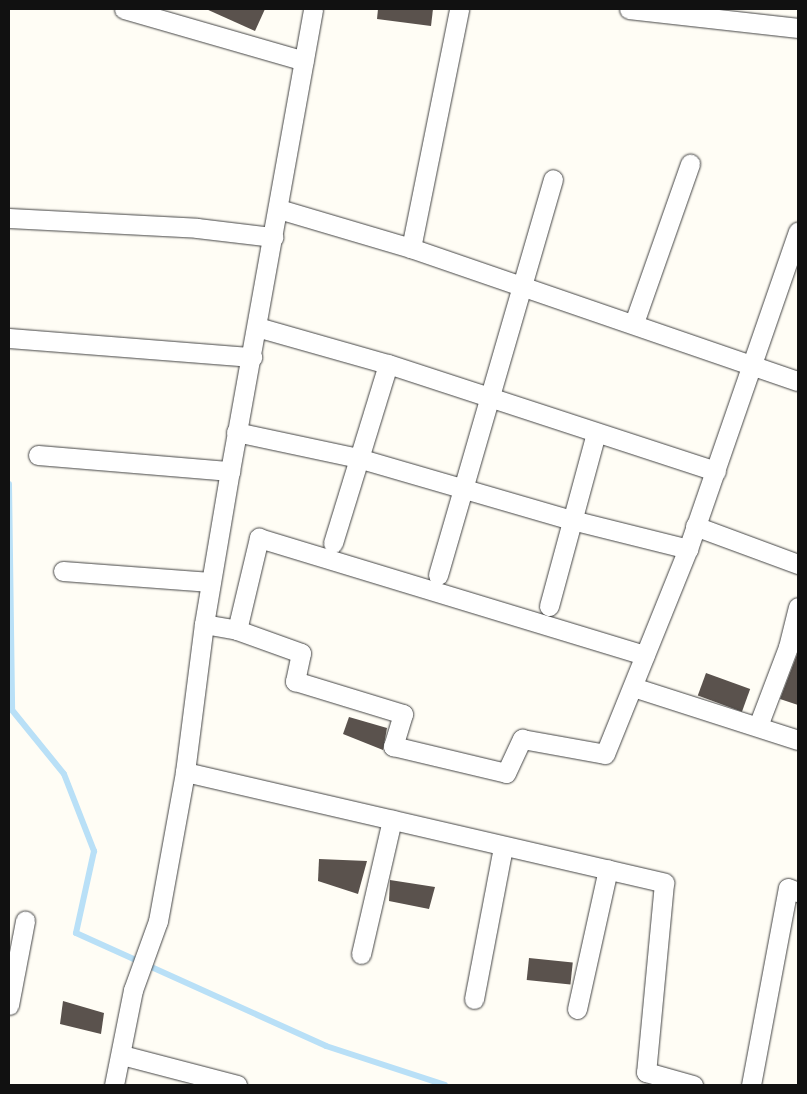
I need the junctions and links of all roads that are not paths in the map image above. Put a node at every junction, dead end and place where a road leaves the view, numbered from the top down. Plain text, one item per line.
1 (124, 9) edge
2 (313, 9) edge
3 (459, 9) edge
4 (629, 9) edge
5 (798, 28) edge
6 (304, 61) junction
7 (690, 164) dead end
8 (553, 179) dead end
9 (279, 208) junction
10 (16, 219) edge
11 (798, 231) edge
12 (273, 237) junction
13 (411, 248) junction
14 (524, 290) junction
15 (634, 323) junction
16 (257, 327) junction
17 (9, 338) edge
18 (252, 357) junction
19 (388, 364) junction
20 (753, 364) junction
21 (798, 381) edge
22 (490, 399) junction
23 (236, 432) junction
24 (596, 433) junction
25 (38, 455) dead end
26 (358, 458) junction
27 (230, 471) junction
28 (716, 471) junction
29 (464, 490) junction
30 (572, 520) junction
31 (695, 526) junction
32 (333, 543) dead end
33 (688, 548) junction
34 (798, 564) edge
35 (63, 571) dead end
36 (438, 575) dead end
37 (211, 582) junction
38 (549, 606) dead end
39 (798, 607) edge
40 (204, 624) junction
41 (237, 630) junction
42 (645, 655) junction
43 (633, 687) junction
44 (758, 726) junction
45 (798, 740) edge
46 (185, 772) junction
47 (392, 820) junction
48 (502, 847) junction
49 (608, 869) junction
50 (798, 892) edge
51 (25, 922) dead end
52 (361, 954) dead end
53 (474, 999) dead end
54 (9, 1005) edge
55 (577, 1008) dead end
56 (122, 1055) junction
57 (114, 1085) edge
58 (237, 1085) edge
59 (693, 1085) edge
60 (751, 1085) edge

1 - 6 street
2 - 6 street
3 - 13 street
4 - 5 street
6 - 9 street
7 - 15 street
8 - 14 street
9 - 12 street
9 - 13 street
10 - 12 street
11 - 20 street
12 - 16 street
13 - 14 street
14 - 15 street
14 - 22 street
15 - 20 street
16 - 18 street
16 - 19 street
17 - 18 street
18 - 23 street
19 - 22 street
19 - 26 street
20 - 21 street
20 - 28 street
22 - 24 street
22 - 29 street
23 - 26 street
23 - 27 street
24 - 28 street
24 - 30 street
25 - 27 street
26 - 29 street
26 - 32 street
27 - 37 street
28 - 31 street
29 - 30 street
29 - 36 street
30 - 33 street
30 - 38 street
31 - 33 street
31 - 34 street
33 - 42 street
35 - 37 street
37 - 40 street
39 - 44 street
40 - 41 street
40 - 46 street
41 - 42 street
41 - 43 street
42 - 43 street
43 - 44 street
44 - 45 street
46 - 47 street
46 - 56 street
47 - 48 street
47 - 52 street
48 - 49 street
48 - 53 street
49 - 55 street
49 - 59 street
50 - 60 street
51 - 54 street
56 - 57 street
56 - 58 street

